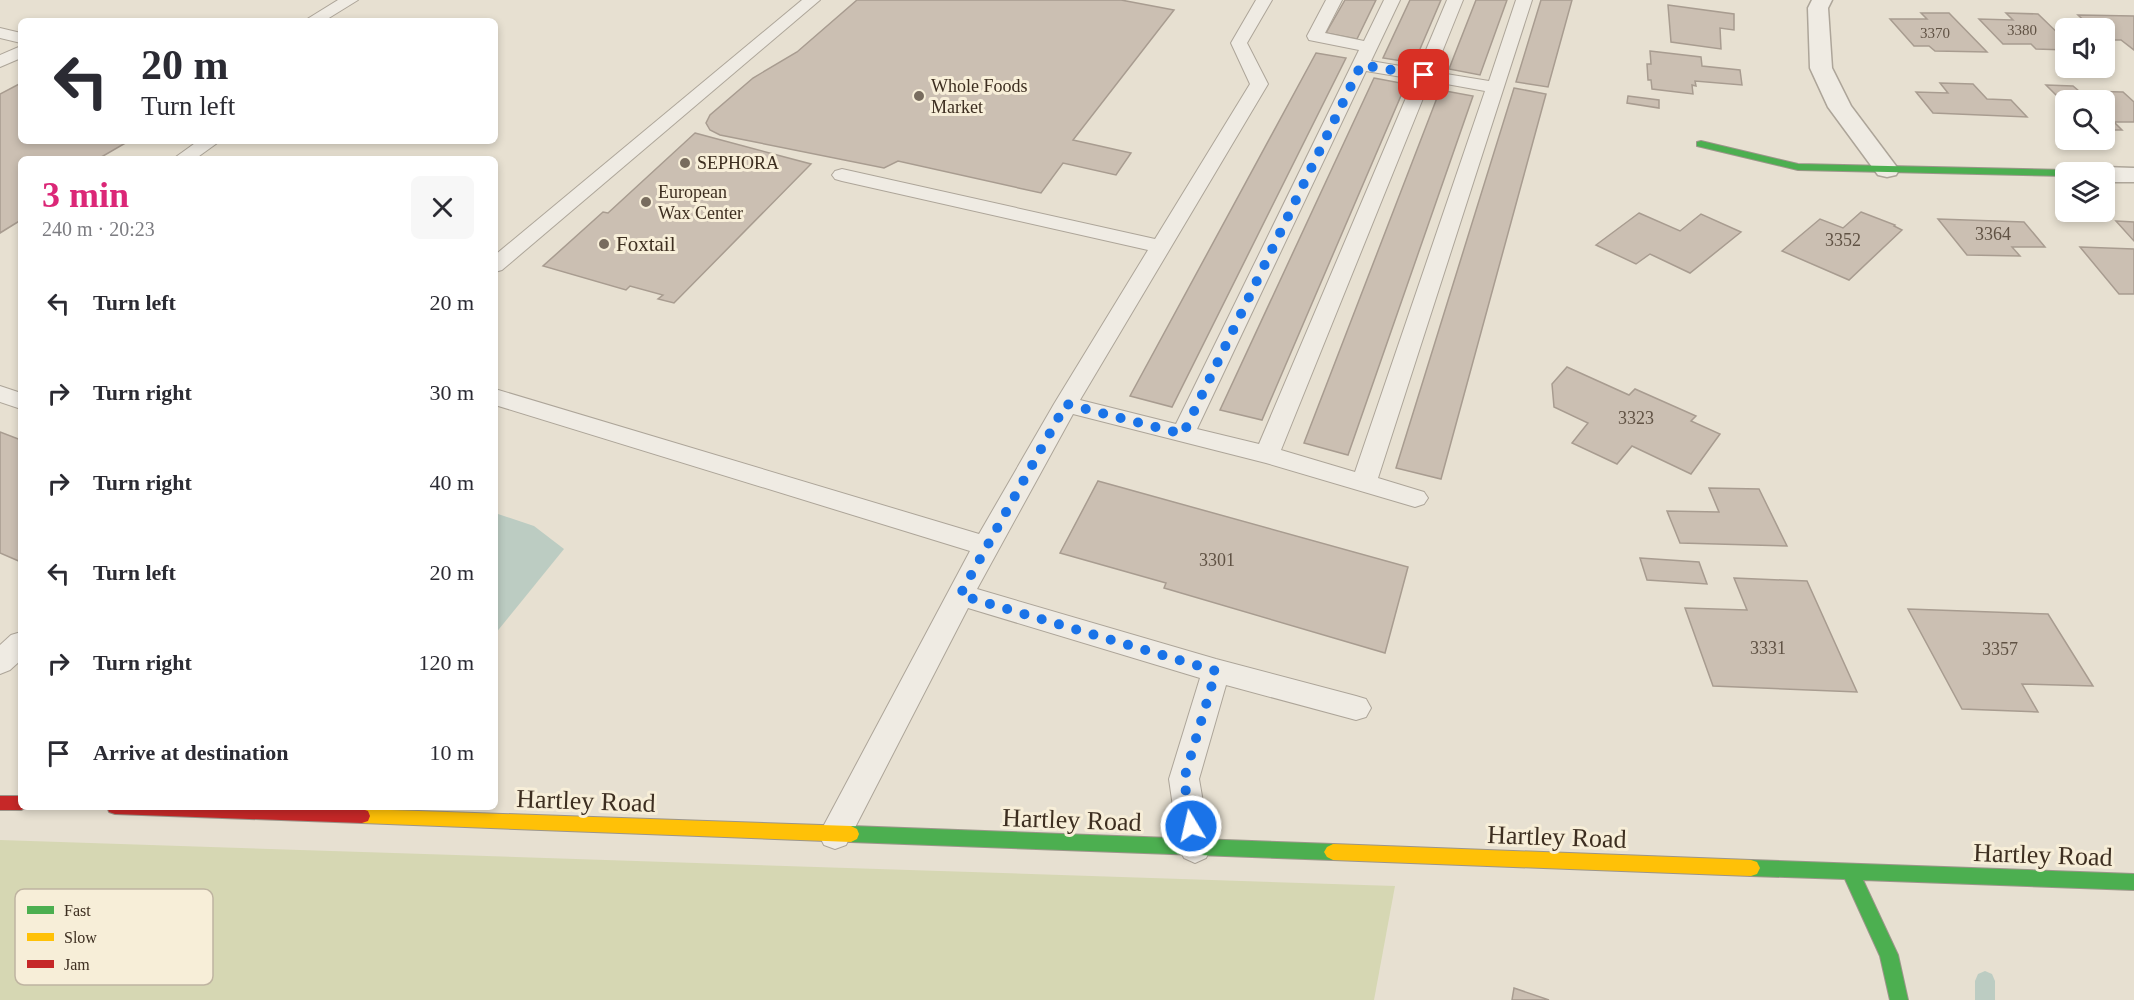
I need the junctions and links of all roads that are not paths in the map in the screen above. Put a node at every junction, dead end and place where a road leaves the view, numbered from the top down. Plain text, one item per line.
1 (351, 0) edge
2 (812, 0) edge
3 (1264, 0) edge
4 (1334, 0) edge
5 (1392, 0) edge
6 (1455, 0) edge
7 (1524, 0) edge
8 (1822, 0) edge
9 (318, 18) edge
10 (0, 33) edge
11 (18, 37) edge
12 (18, 53) edge
13 (1365, 56) junction
14 (0, 62) edge
15 (1424, 75) junction
16 (1496, 87) junction
17 (206, 144) edge
18 (1701, 144) dead end
19 (187, 156) edge
20 (1887, 170) junction
21 (2055, 173) edge
22 (2115, 174) edge
23 (842, 175) dead end
24 (2134, 175) edge
25 (1161, 247) junction
26 (498, 263) edge
27 (0, 394) edge
28 (498, 398) edge
29 (18, 400) edge
30 (1066, 404) junction
31 (1183, 434) junction
32 (1267, 455) junction
33 (1364, 482) junction
34 (1415, 498) dead end
35 (986, 546) junction
36 (960, 595) junction
37 (1216, 671) junction
38 (1356, 708) dead end
39 (0, 802) edge
40 (18, 803) edge
41 (193, 810) edge
42 (835, 835) junction
43 (1195, 848) junction
44 (1850, 871) junction
45 (2134, 882) edge
46 (1899, 1000) edge

1 - 9 lane
2 - 26 lane
3 - 25 lane
4 - 13 lane
5 - 13 lane
6 - 15 lane
7 - 16 lane
8 - 20 street
10 - 11 lane
12 - 14 lane
13 - 15 lane
13 - 31 lane
15 - 16 lane
15 - 32 lane
16 - 33 lane
17 - 19 lane
18 - 20 street
20 - 21 street
22 - 24 street
23 - 25 lane
25 - 30 lane
27 - 29 lane
28 - 35 lane
30 - 31 lane
30 - 35 lane
31 - 32 lane
32 - 33 lane
33 - 34 lane
35 - 36 lane
36 - 37 lane
36 - 42 lane
37 - 38 lane
37 - 43 lane
39 - 40 street
41 - 42 street, Hartley Road
42 - 43 street, Hartley Road
43 - 44 street, Hartley Road
44 - 45 street, Hartley Road
44 - 46 street

